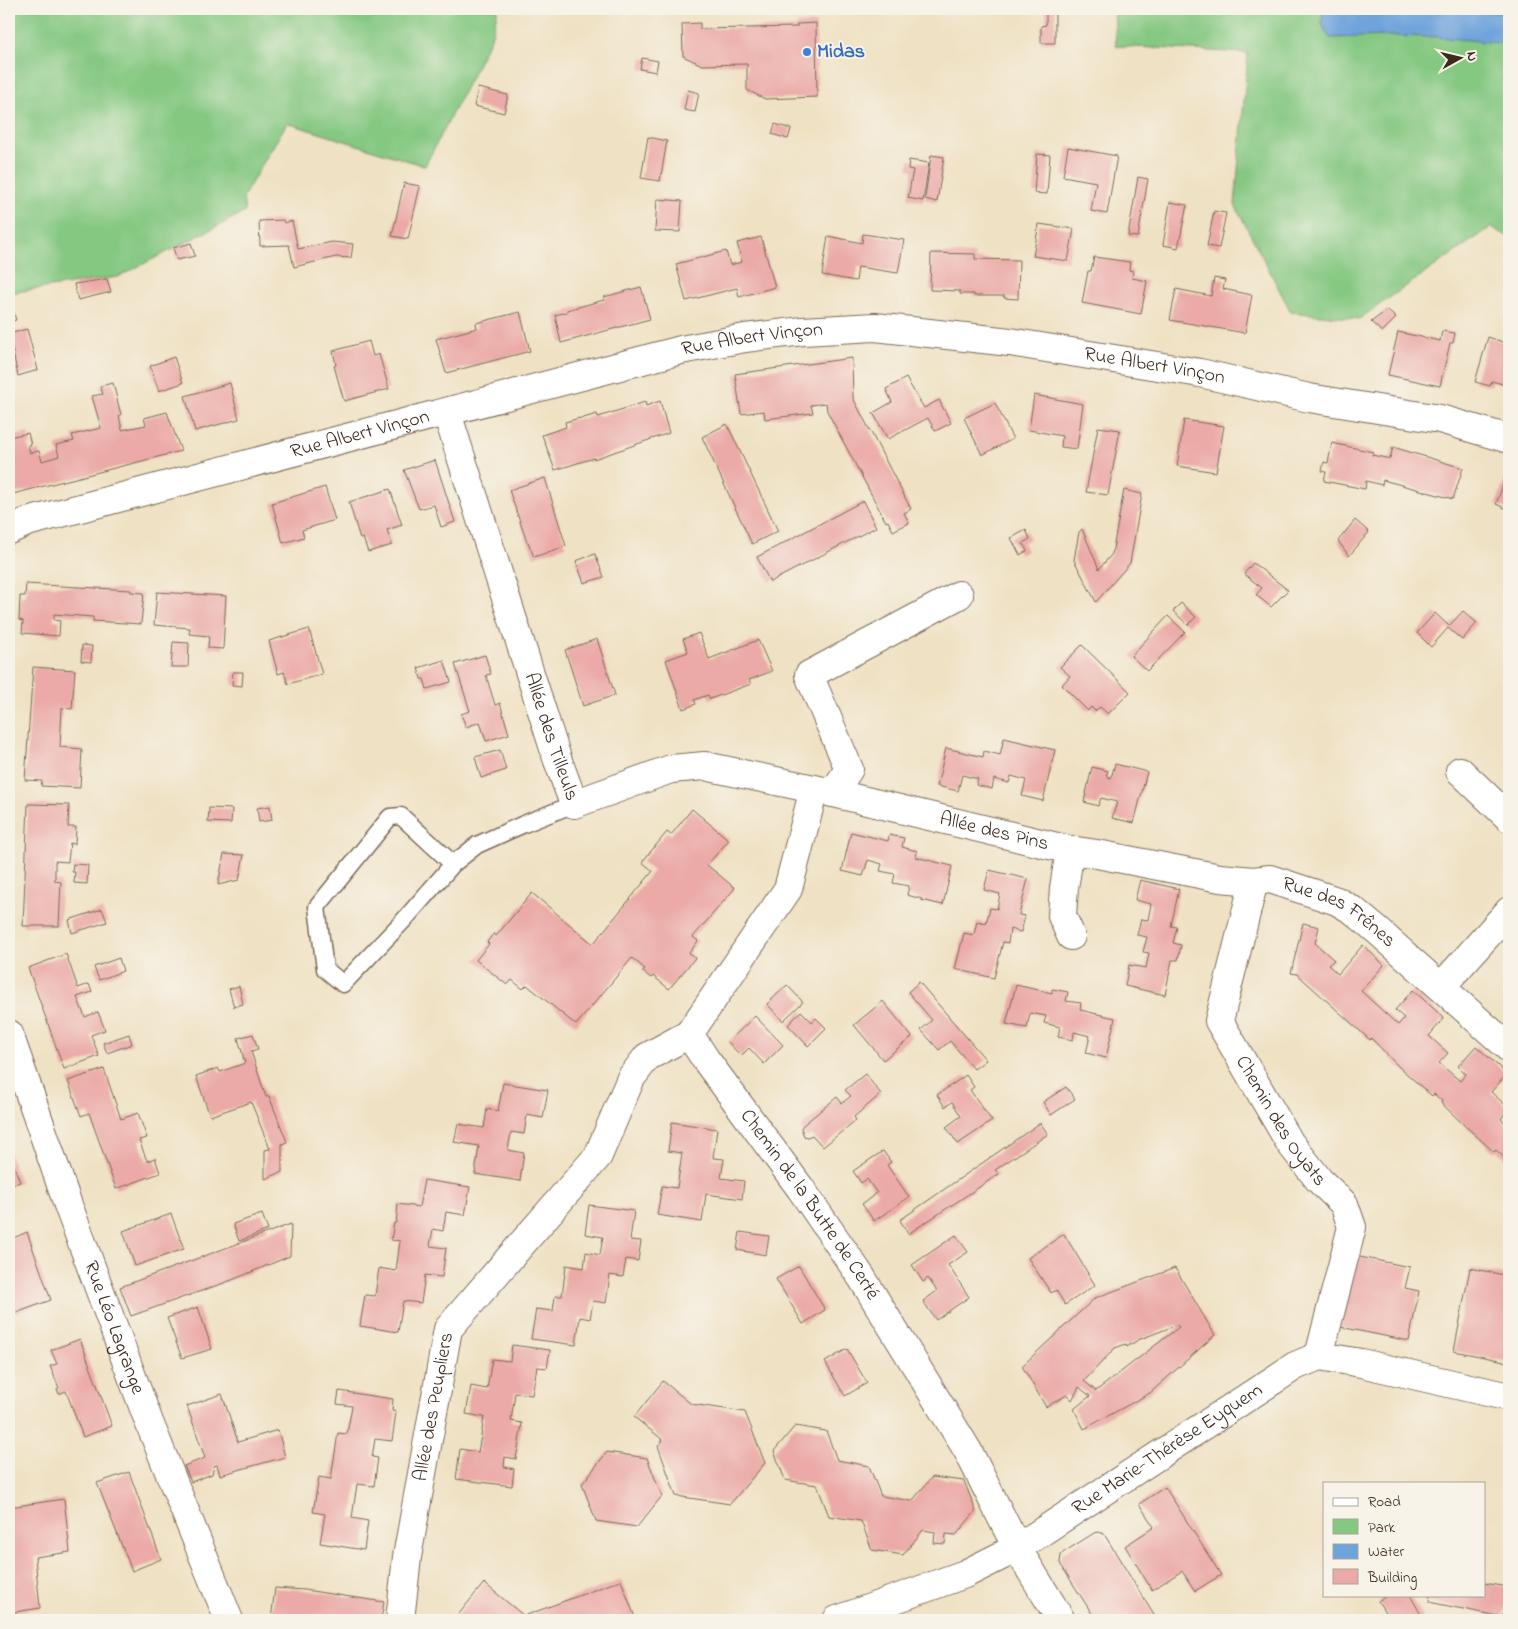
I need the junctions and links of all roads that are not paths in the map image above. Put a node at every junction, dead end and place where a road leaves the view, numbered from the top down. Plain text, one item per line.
1 (447, 413) junction
2 (1509, 439) edge
3 (9, 530) edge
4 (959, 595) dead end
5 (1460, 771) dead end
6 (824, 791) junction
7 (574, 804) junction
8 (1509, 818) edge
9 (1070, 850) junction
10 (453, 864) junction
11 (1254, 881) junction
12 (1509, 911) edge
13 (1071, 936) dead end
14 (1441, 987) junction
15 (9, 1034) edge
16 (690, 1034) junction
17 (1509, 1048) edge
18 (1319, 1356) junction
19 (1509, 1396) edge
20 (1017, 1548) junction
21 (229, 1620) edge
22 (400, 1620) edge
23 (837, 1620) edge
24 (1061, 1620) edge

1 - 2 street, Rue Albert Vinçon
1 - 3 street, Rue Albert Vinçon
1 - 7 street, Allée des Tilleuls
4 - 6 street
5 - 8 street
6 - 7 street, Allée des Tilleuls
6 - 9 street, Allée des Pins
6 - 16 street
7 - 10 lane
9 - 11 street, Rue des Frênes
9 - 13 street, Allée des Pins
10 - 10 lane
11 - 14 street, Rue des Frênes
11 - 18 street, Chemin des Oyats
12 - 14 street
14 - 17 street, Rue des Frênes
15 - 21 street, Rue Léo Lagrange
16 - 20 street, Chemin de la Butte de Certé
16 - 22 street, Allée des Peupliers
18 - 19 street
18 - 20 street, Rue Marie-Thérèse Eyquem
20 - 23 street, Rue Marie-Thérèse Eyquem
20 - 24 street, Chemin de la Butte de Certé

